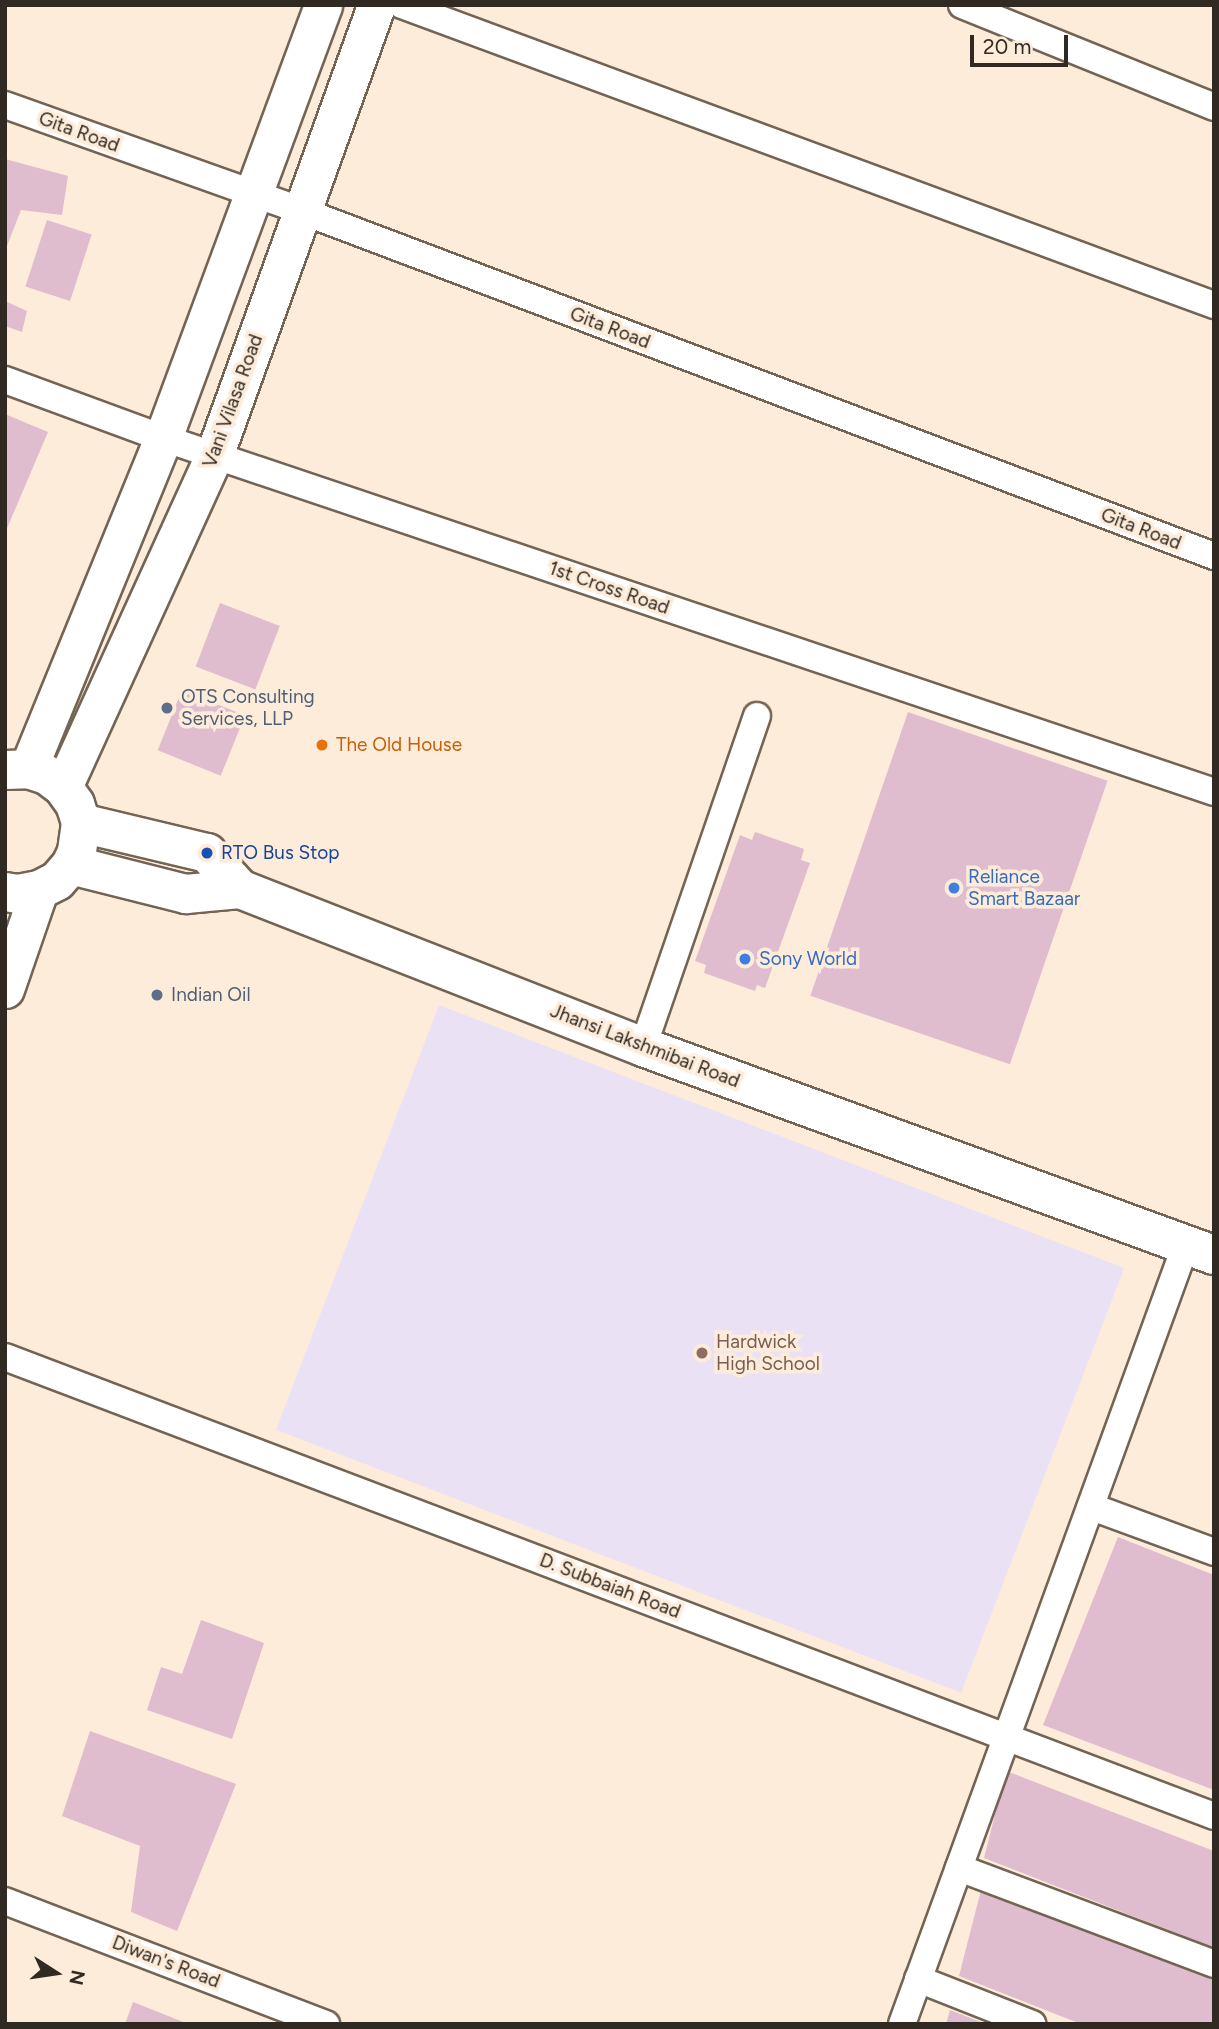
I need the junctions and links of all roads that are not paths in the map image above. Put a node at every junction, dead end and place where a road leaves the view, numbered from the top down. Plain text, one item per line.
1 (323, 5) edge
2 (376, 5) edge
3 (402, 5) edge
4 (962, 5) edge
5 (5, 105) edge
6 (1214, 107) edge
7 (254, 196) junction
8 (302, 211) junction
9 (1214, 305) edge
10 (5, 380) edge
11 (163, 438) junction
12 (214, 456) junction
13 (1214, 556) edge
14 (757, 716) dead end
15 (17, 769) edge
16 (63, 787) junction
17 (1214, 792) edge
18 (81, 823) junction
19 (71, 865) junction
20 (240, 890) junction
21 (22, 891) edge
22 (5, 989) edge
23 (643, 1047) junction
24 (1200, 1250) edge
25 (5, 1357) edge
26 (1092, 1507) junction
27 (1214, 1552) edge
28 (1007, 1737) junction
29 (1214, 1816) edge
30 (959, 1868) junction
31 (5, 1900) edge
32 (1214, 1964) edge
33 (918, 1979) junction
34 (326, 2024) edge
35 (902, 2024) edge
36 (1032, 2024) edge

1 - 7 main road
2 - 8 main road, Vani Vilasa Road
3 - 9 street
4 - 6 street
5 - 7 street, Gita Road
7 - 8 street, Gita Road
7 - 11 main road
8 - 12 main road, Vani Vilasa Road
8 - 13 street, Gita Road
10 - 11 street, 1st Cross Road
11 - 12 street, 1st Cross Road
11 - 15 main road
12 - 16 main road, Vani Vilasa Road
12 - 17 street, 1st Cross Road
14 - 23 street
15 - 16 main road
16 - 18 main road
18 - 19 main road
18 - 20 main road
19 - 20 main road, Jhansi Lakshmibai Road
19 - 21 main road
20 - 23 main road, Jhansi Lakshmibai Road
21 - 22 main road
23 - 24 main road, Jhansi Lakshmibai Road
24 - 26 street
25 - 28 street, D. Subbaiah Road
26 - 27 street
26 - 28 street
28 - 29 street, D. Subbaiah Road
28 - 30 street
30 - 32 street
30 - 33 street
31 - 34 street, Diwan's Road
33 - 35 street
33 - 36 street

